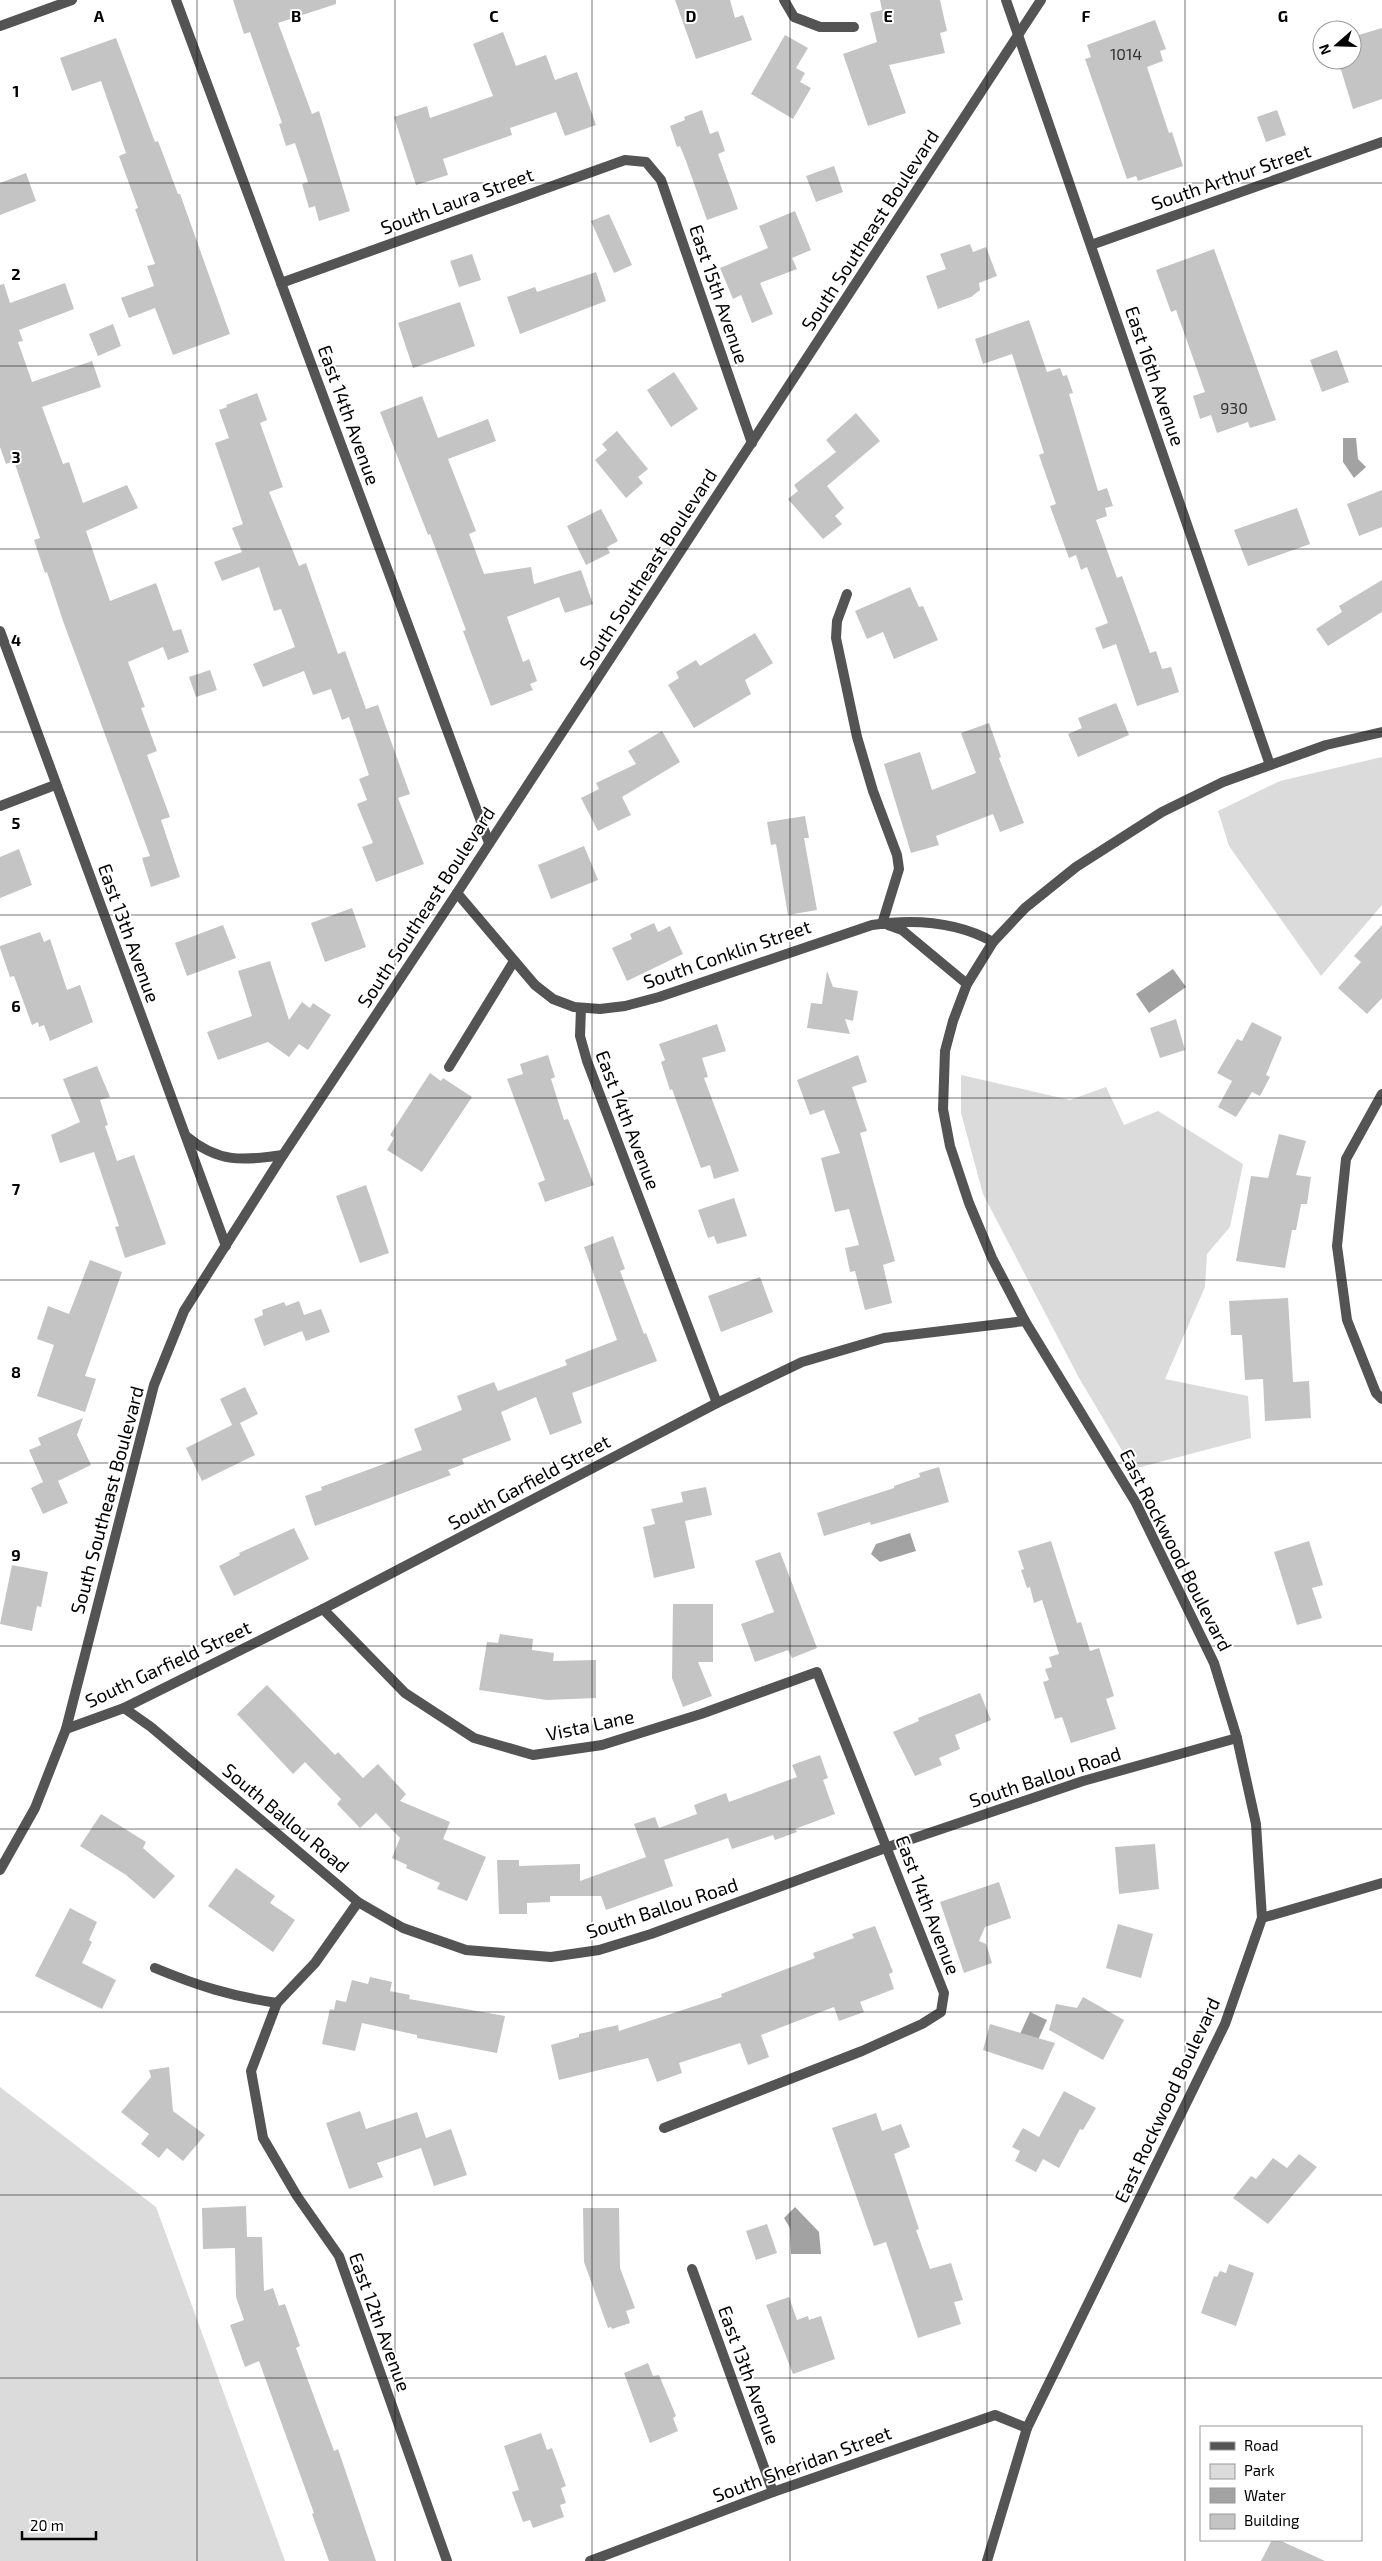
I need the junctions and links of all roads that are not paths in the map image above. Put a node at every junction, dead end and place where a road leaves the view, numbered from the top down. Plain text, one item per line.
1 (72, 0) edge
2 (176, 0) edge
3 (784, 0) edge
4 (1006, 0) edge
5 (1041, 0) edge
6 (0, 26) edge
7 (854, 28) dead end
8 (1018, 35) junction
9 (1382, 142) edge
10 (646, 162) joint
11 (1091, 245) junction
12 (281, 283) junction
13 (752, 442) junction
14 (847, 594) dead end
15 (0, 631) edge
16 (1382, 732) edge
17 (1270, 765) junction
18 (55, 785) junction
19 (0, 806) edge
20 (489, 843) junction
21 (457, 893) junction
22 (882, 924) junction
23 (993, 942) junction
24 (514, 960) junction
25 (967, 984) junction
26 (581, 1008) junction
27 (449, 1067) dead end
28 (1382, 1094) edge
29 (184, 1134) junction
30 (283, 1155) junction
31 (226, 1246) junction
32 (1025, 1321) junction
33 (1382, 1399) edge
34 (718, 1403) junction
35 (323, 1609) junction
36 (817, 1672) joint
37 (124, 1708) junction
38 (66, 1729) junction
39 (1237, 1738) junction
40 (888, 1847) junction
41 (0, 1870) edge
42 (1382, 1883) edge
43 (358, 1902) junction
44 (1262, 1918) junction
45 (155, 1968) dead end
46 (277, 2003) junction
47 (664, 2128) dead end
48 (692, 2270) dead end
49 (1027, 2428) junction
50 (774, 2492) junction
51 (447, 2561) edge
52 (590, 2561) edge
53 (987, 2561) edge

1 - 6 street
2 - 12 street, East 14th Avenue
3 - 7 street
4 - 8 street, East 16th Avenue
5 - 8 street, South Southeast Boulevard
8 - 11 street, East 16th Avenue
8 - 13 street, South Southeast Boulevard
9 - 11 street, South Arthur Street
10 - 12 street, South Laura Street
10 - 13 street, East 15th Avenue
11 - 17 street, East 16th Avenue
12 - 20 street, East 14th Avenue
13 - 20 street, South Southeast Boulevard
14 - 22 street
15 - 18 street, East 13th Avenue
16 - 17 street, East Rockwood Boulevard
17 - 23 street, East Rockwood Boulevard
18 - 19 street
18 - 29 street, East 13th Avenue
20 - 21 street, South Southeast Boulevard
21 - 24 street
21 - 30 street, South Southeast Boulevard
22 - 23 street, South Conklin Street
22 - 25 street
22 - 26 street, South Conklin Street
23 - 25 street, East Rockwood Boulevard
24 - 26 street
24 - 27 street
25 - 32 street, East Rockwood Boulevard
26 - 34 street, East 14th Avenue
28 - 33 street
29 - 30 street
29 - 31 street, East 13th Avenue
30 - 31 street, South Southeast Boulevard
31 - 38 street, South Southeast Boulevard
32 - 34 street, South Garfield Street
32 - 39 street, East Rockwood Boulevard
34 - 35 street, South Garfield Street
35 - 36 street, Vista Lane
35 - 37 street, South Garfield Street
36 - 40 street, East 14th Avenue
37 - 38 street, South Garfield Street
37 - 43 street, South Ballou Road
38 - 41 street, South Southeast Boulevard
39 - 40 street, South Ballou Road
39 - 44 street, East Rockwood Boulevard
40 - 43 street, South Ballou Road
40 - 47 street, East 14th Avenue
42 - 44 street
43 - 46 street, East 12th Avenue
44 - 49 street, East Rockwood Boulevard
45 - 46 street
46 - 51 street, East 12th Avenue
48 - 50 street, East 13th Avenue
49 - 50 street, South Sheridan Street
49 - 53 street, East Rockwood Boulevard
50 - 52 street, South Sheridan Street

